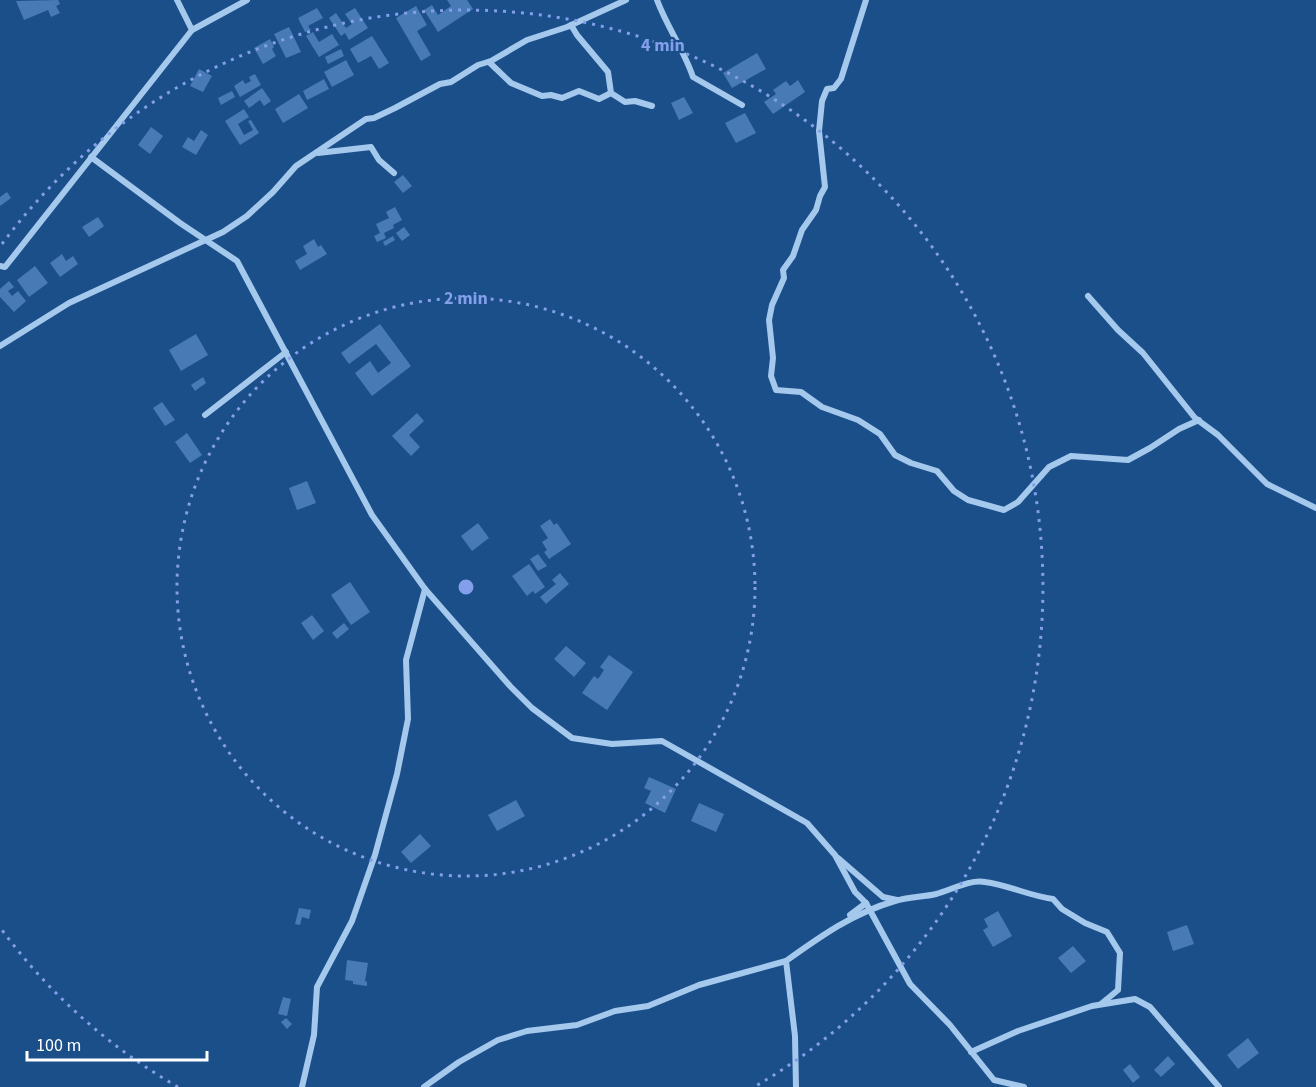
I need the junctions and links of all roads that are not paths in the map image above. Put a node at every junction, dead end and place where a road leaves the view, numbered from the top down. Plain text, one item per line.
1 (177, 0) edge
2 (247, 0) edge
3 (626, 0) edge
4 (657, 0) edge
5 (866, 0) edge
6 (571, 25) junction
7 (192, 30) junction
8 (489, 62) junction
9 (611, 93) junction
10 (742, 105) dead end
11 (652, 106) dead end
12 (314, 154) junction
13 (91, 157) junction
14 (394, 173) dead end
15 (207, 240) junction
16 (2, 266) edge
17 (0, 273) edge
18 (1088, 296) dead end
19 (0, 346) edge
20 (286, 352) junction
21 (205, 415) dead end
22 (1199, 420) junction
23 (1316, 508) edge
24 (425, 589) junction
25 (835, 855) junction
26 (898, 900) junction
27 (868, 906) junction
28 (786, 961) junction
29 (1101, 1004) junction
30 (971, 1052) junction
31 (302, 1087) edge
32 (423, 1087) edge
33 (796, 1087) edge
34 (1024, 1087) edge
35 (1220, 1087) edge

1 - 7 street
2 - 7 street
3 - 6 street
4 - 10 street
5 - 22 street
6 - 8 street
6 - 9 street
7 - 13 street
8 - 9 street
8 - 12 street
9 - 11 street
12 - 14 street
12 - 15 street
13 - 15 street
13 - 16 street
15 - 19 street
15 - 20 street
16 - 17 street
18 - 22 street
20 - 21 street
20 - 24 street
22 - 23 street
24 - 25 street
24 - 31 street
25 - 26 street
25 - 27 street
26 - 27 street
26 - 29 street
27 - 28 street
27 - 30 street
28 - 32 street
28 - 33 street
29 - 30 street
29 - 35 street
30 - 34 street

